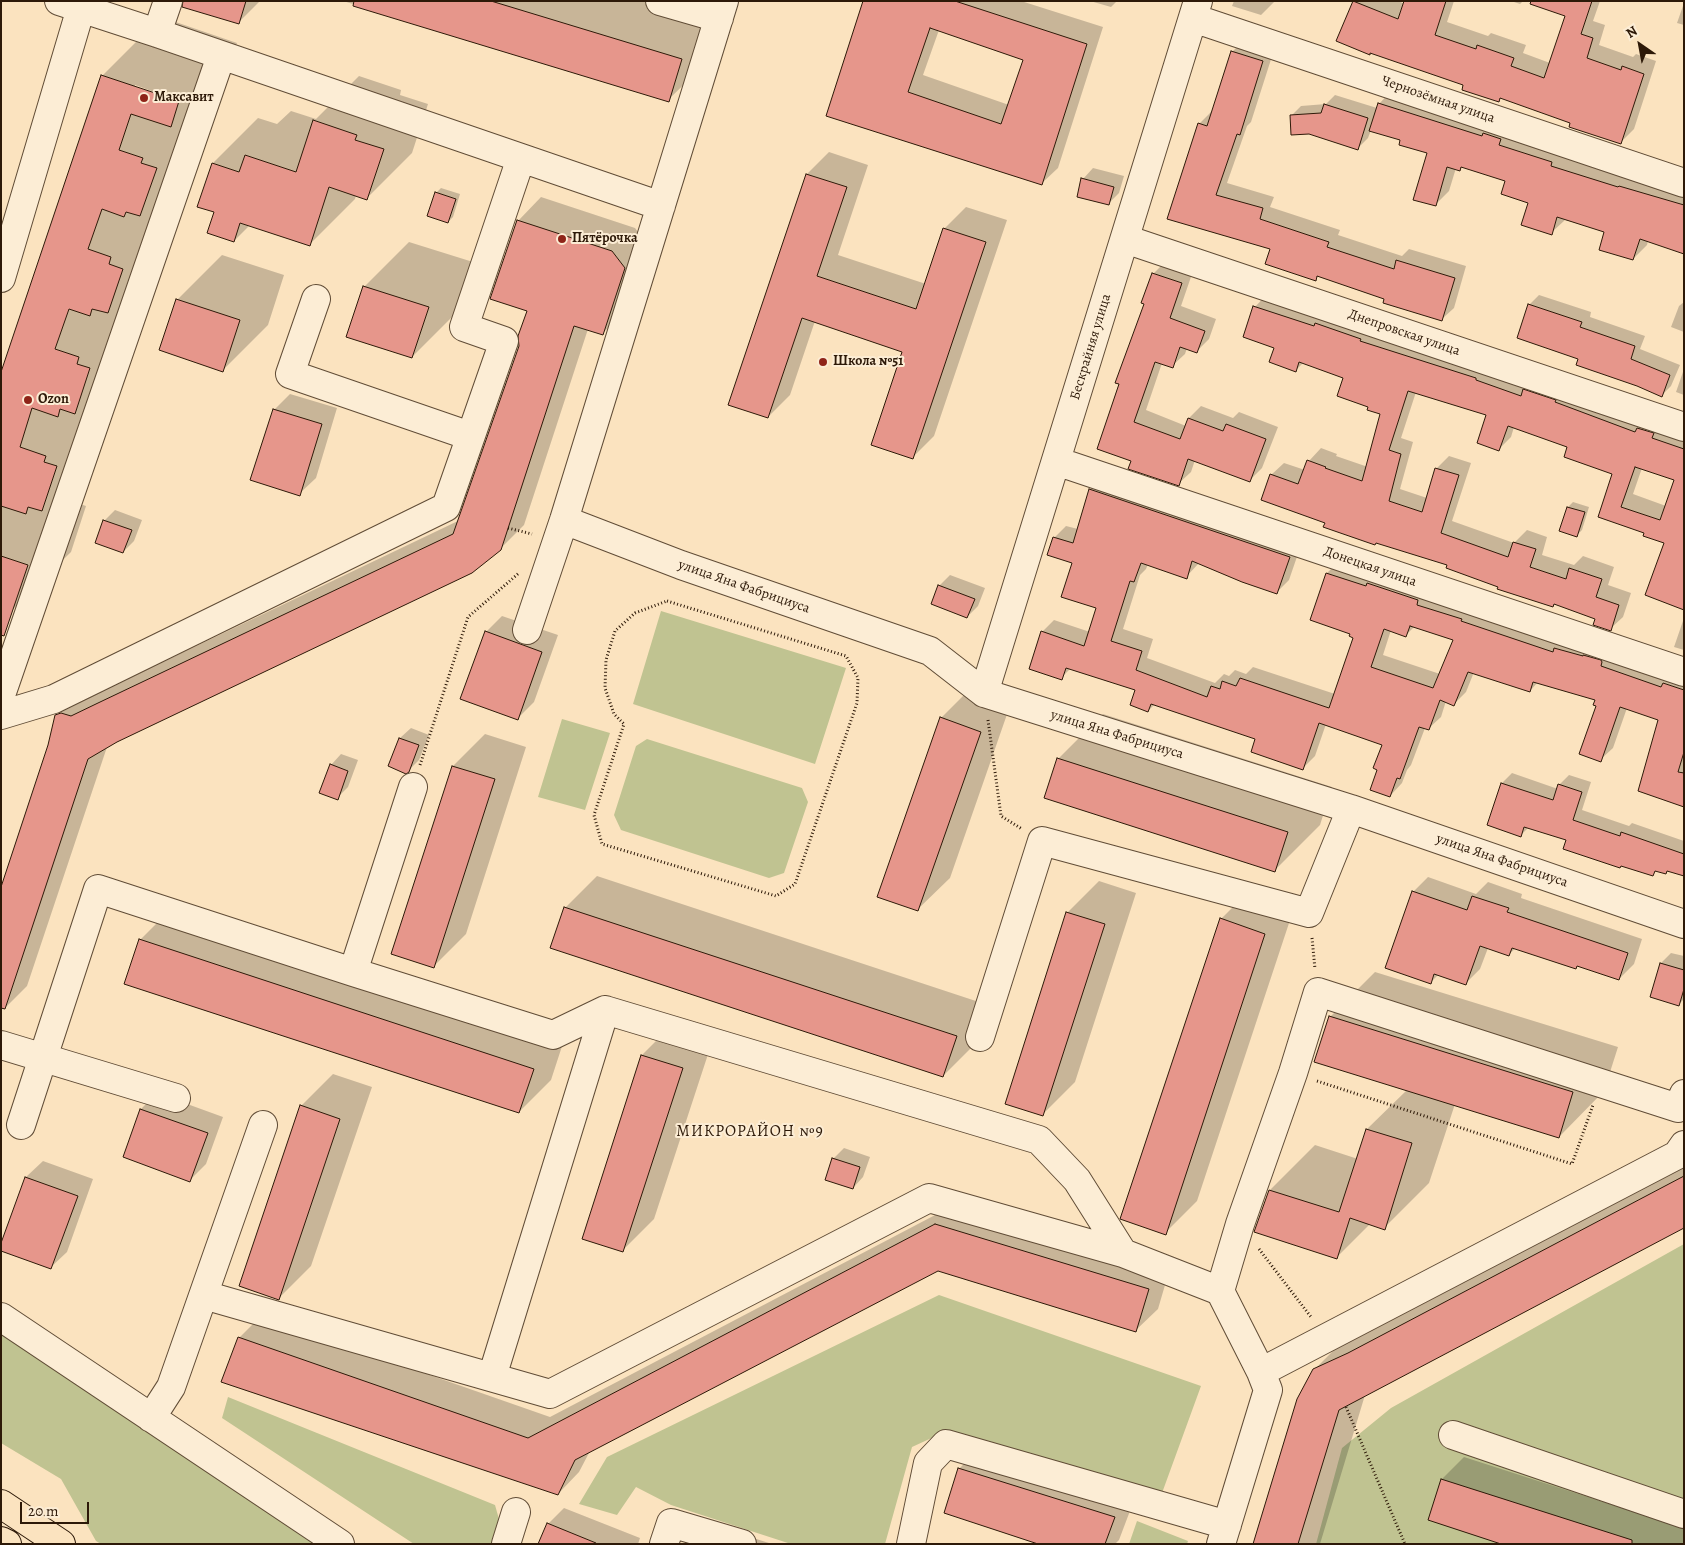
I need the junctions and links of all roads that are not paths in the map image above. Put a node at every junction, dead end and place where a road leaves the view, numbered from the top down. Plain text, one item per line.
1 (168, 1) edge
2 (660, 1) edge
3 (70, 5) edge
4 (721, 10) edge
5 (1196, 10) edge
6 (157, 33) junction
7 (221, 56) junction
8 (521, 158) junction
9 (1684, 183) edge
10 (661, 206) junction
11 (1125, 239) junction
12 (1, 278) edge
13 (316, 299) dead end
14 (1684, 427) edge
15 (470, 436) junction
16 (1056, 461) junction
17 (564, 520) junction
18 (527, 630) dead end
19 (1684, 672) edge
20 (984, 693) junction
21 (1, 695) edge
22 (1, 715) edge
23 (413, 787) road end
24 (1351, 808) junction
25 (1684, 924) edge
26 (353, 972) junction
27 (605, 1010) junction
28 (980, 1037) dead end
29 (1, 1046) edge
30 (42, 1058) junction
31 (176, 1098) dead end
32 (1682, 1107) edge
33 (21, 1125) dead end
34 (263, 1125) dead end
35 (1684, 1145) edge
36 (1123, 1252) junction
37 (1220, 1291) junction
38 (204, 1295) junction
39 (1, 1317) edge
40 (1261, 1372) junction
41 (492, 1376) junction
42 (151, 1418) junction
43 (1453, 1435) dead end
44 (1, 1504) edge
45 (516, 1512) dead end
46 (1684, 1514) edge
47 (1224, 1534) edge
48 (1, 1541) edge
49 (6, 1544) edge
50 (61, 1544) edge
51 (340, 1544) edge
52 (506, 1544) edge
53 (664, 1544) edge
54 (742, 1544) edge
55 (911, 1544) edge

1 - 6 street
2 - 4 street
3 - 6 street
3 - 12 street
4 - 10 street
5 - 9 street, Чернозёмная улица
5 - 11 street, Бескрайняя улица
6 - 7 street
7 - 8 street
7 - 21 street
8 - 10 street
8 - 15 street
10 - 17 street
11 - 14 street, Днепровская улица
11 - 16 street, Бескрайняя улица
13 - 15 street
15 - 22 street
16 - 19 street, Донецкая улица
16 - 20 street, Бескрайняя улица
17 - 18 street
17 - 20 street, улица Яна Фабрициуса
20 - 24 street, улица Яна Фабрициуса
23 - 26 street
24 - 25 street, улица Яна Фабрициуса
24 - 28 street
26 - 27 street
26 - 30 street
27 - 36 street
27 - 41 street
29 - 30 street
30 - 31 street
30 - 33 street
32 - 37 street
34 - 38 street
35 - 40 street
36 - 37 street
36 - 41 street
37 - 40 street
38 - 41 street
38 - 42 street
39 - 42 street
40 - 47 street
42 - 51 street
43 - 46 street
44 - 50 main road
45 - 52 street
47 - 55 street
48 - 49 main road
53 - 54 street

